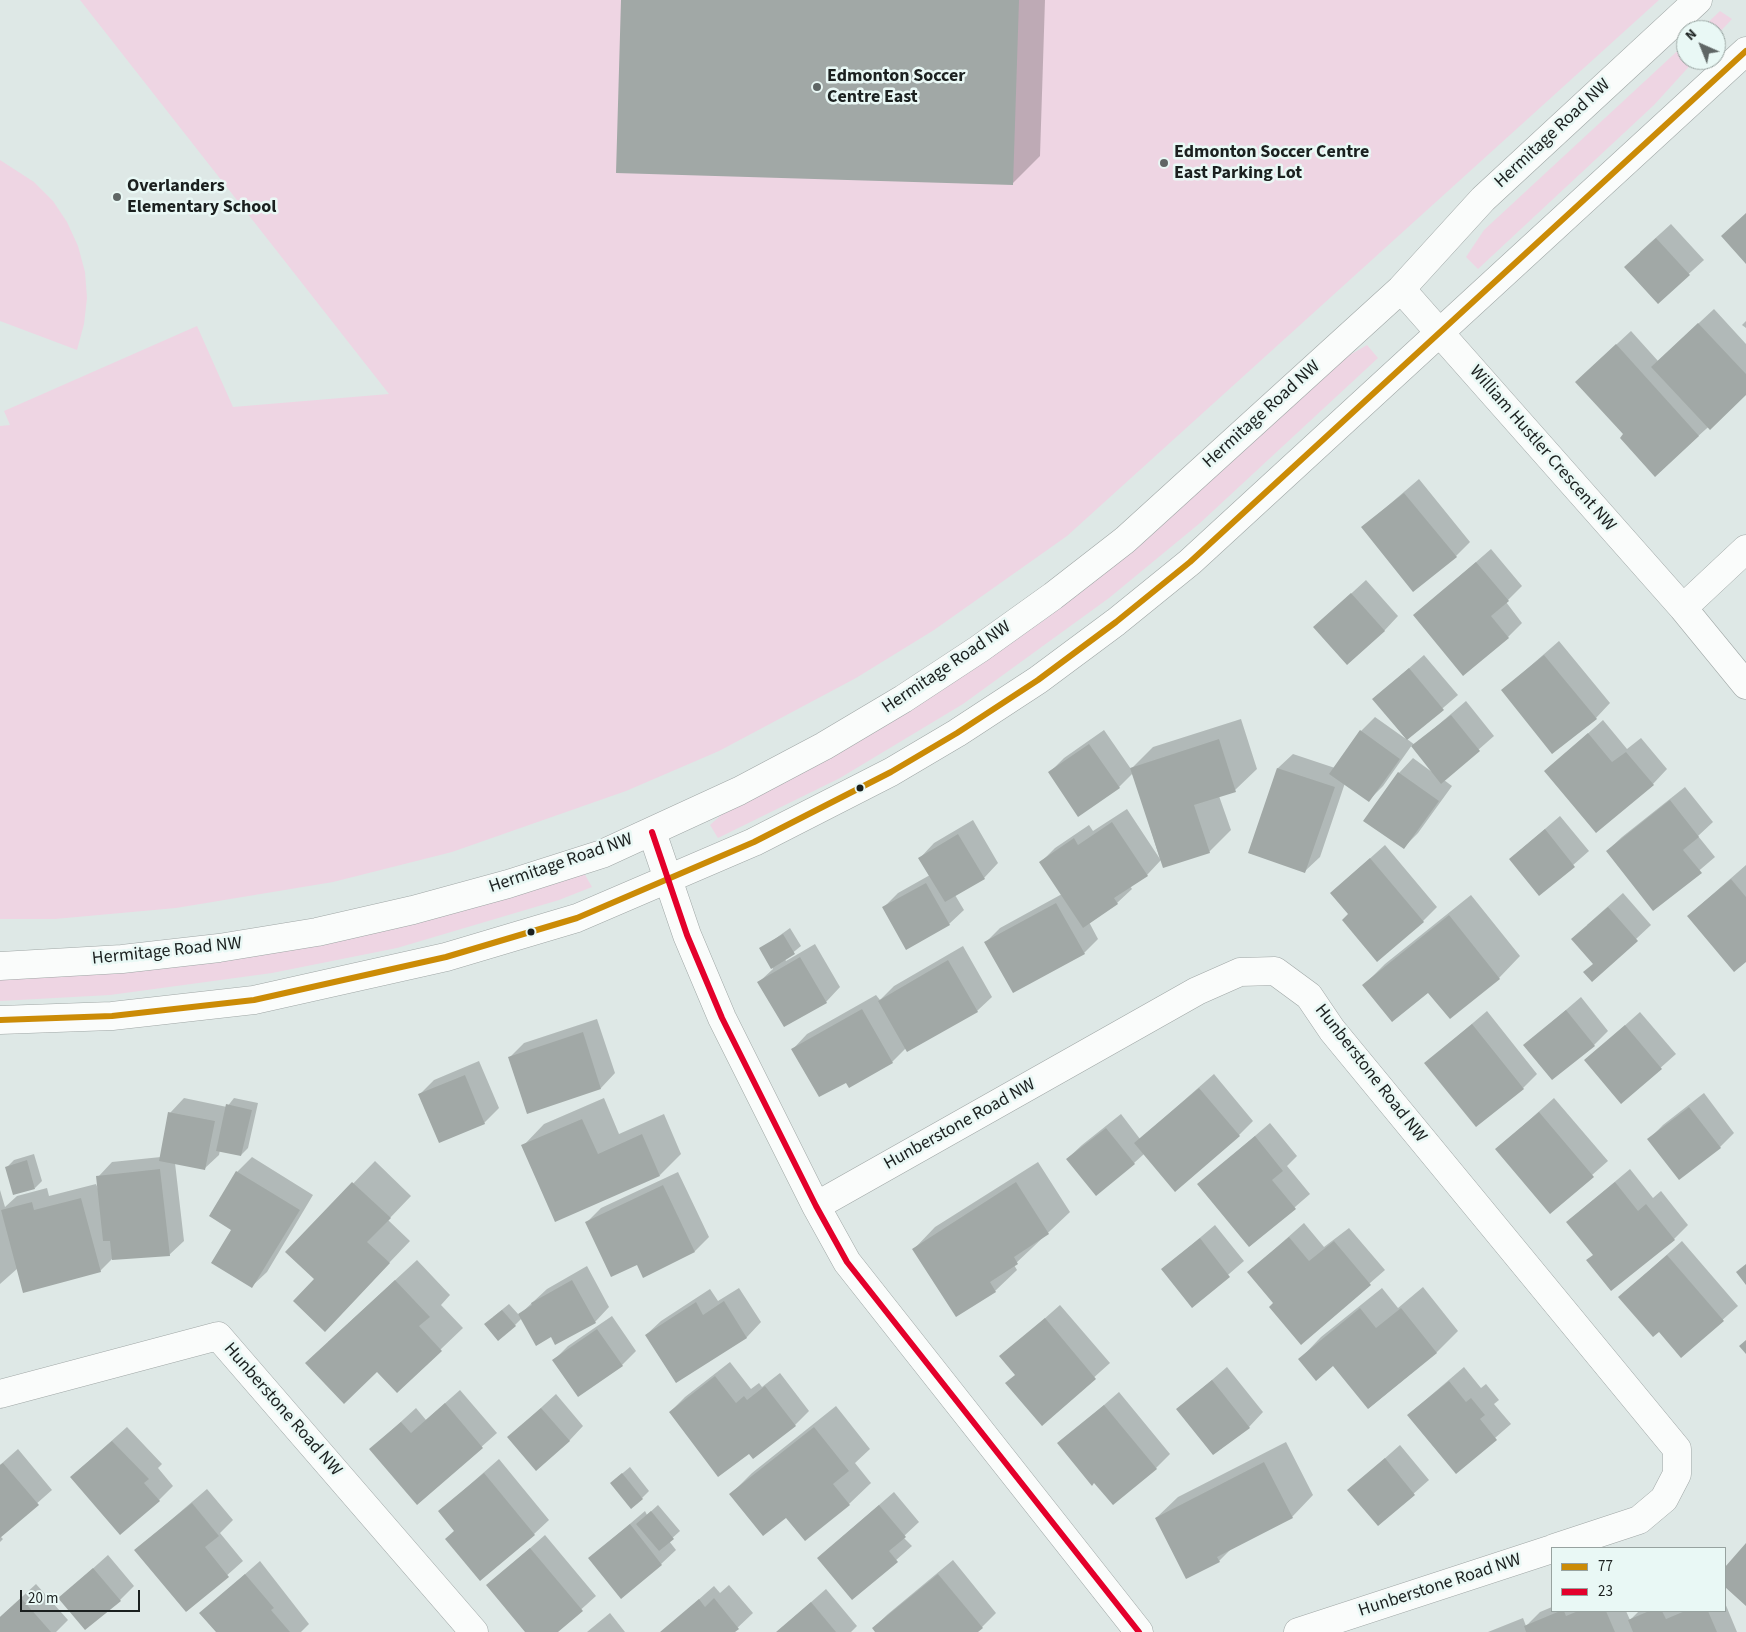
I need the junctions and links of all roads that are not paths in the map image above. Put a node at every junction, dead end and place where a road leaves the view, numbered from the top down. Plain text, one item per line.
1 (1698, 0) edge
2 (1746, 51) edge
3 (1401, 289) junction
4 (1440, 334) junction
5 (1746, 550) edge
6 (1683, 608) junction
7 (1746, 685) edge
8 (652, 832) junction
9 (667, 878) junction
10 (0, 966) edge
11 (0, 1020) edge
12 (816, 1206) junction
13 (0, 1394) edge
14 (1556, 1547) edge
15 (1551, 1549) edge
16 (474, 1632) edge
17 (1139, 1632) edge
18 (1298, 1632) edge

1 - 3 street, Hermitage Road NW
2 - 4 street
3 - 4 street, William Hustler Crescent NW
3 - 8 street, Hermitage Road NW
4 - 6 street, William Hustler Crescent NW
4 - 9 street
5 - 6 street
6 - 7 street, William Hustler Crescent NW
8 - 9 street
8 - 10 street, Hermitage Road NW
9 - 11 street
9 - 12 street
12 - 14 street, Hunberstone Road NW
12 - 17 street
13 - 16 street, Hunberstone Road NW
15 - 18 street, Hunberstone Road NW

